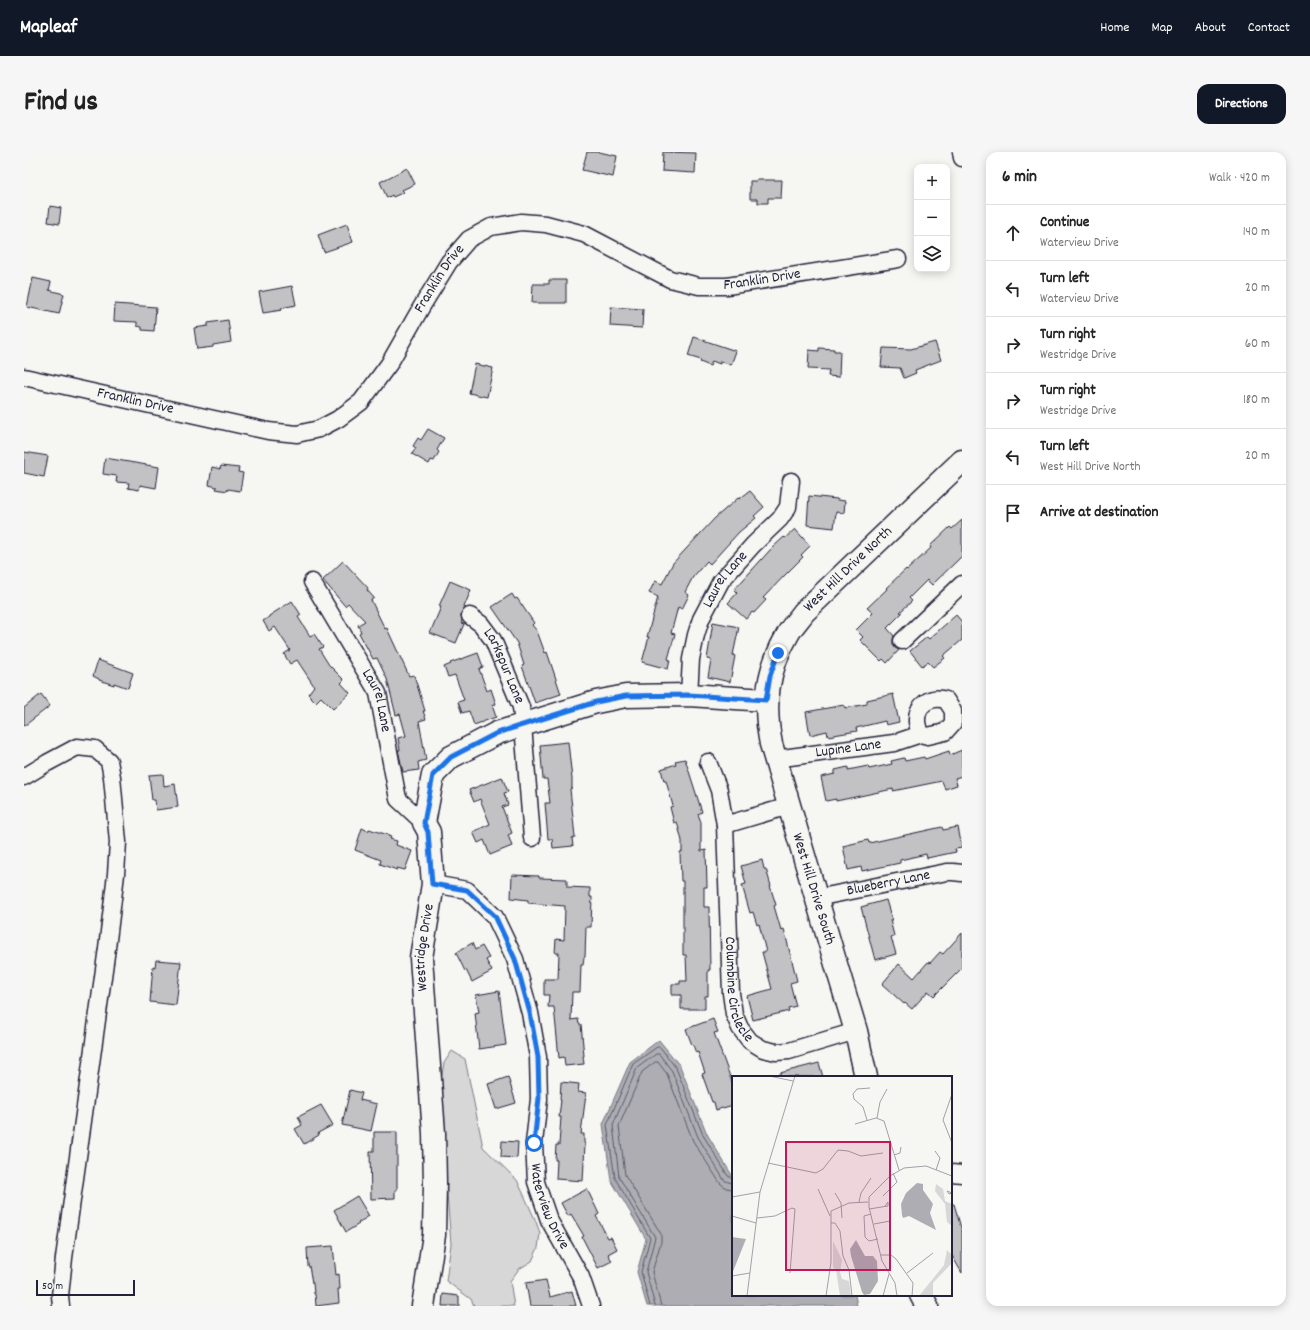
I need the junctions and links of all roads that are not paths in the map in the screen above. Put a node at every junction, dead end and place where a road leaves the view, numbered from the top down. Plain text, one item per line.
1 (961, 152) edge
2 (962, 158) edge
3 (898, 259) dead end
4 (24, 377) edge
5 (962, 460) edge
6 (791, 481) dead end
7 (312, 582) dead end
8 (962, 584) edge
9 (470, 616) dead end
10 (902, 641) dead end
11 (689, 695) junction
12 (766, 700) junction
13 (523, 725) junction
14 (921, 734) dead end
15 (775, 759) junction
16 (708, 762) dead end
17 (24, 777) edge
18 (789, 806) junction
19 (424, 823) junction
20 (725, 825) junction
21 (532, 838) dead end
22 (962, 873) edge
23 (432, 884) junction
24 (816, 898) junction
25 (856, 1031) junction
26 (866, 1076) edge
27 (952, 1173) edge
28 (962, 1174) edge
29 (922, 1296) edge
30 (61, 1306) edge
31 (423, 1306) edge
32 (591, 1306) edge
33 (928, 1306) edge

1 - 2 street
3 - 4 street, Franklin Drive
5 - 12 street, West Hill Drive North
6 - 11 street, Laurel Lane
7 - 19 street, Laurel Lane
8 - 10 street
9 - 13 street, Larkspur Lane
11 - 12 street, Westridge Drive
11 - 13 street, Westridge Drive
12 - 15 street, West Hill Drive South
13 - 19 street, Westridge Drive
13 - 21 street, Larkspur Lane
14 - 15 street, Lupine Lane
15 - 18 street, West Hill Drive South
16 - 20 street, Columbine Circlecle
17 - 30 street
18 - 20 street
18 - 24 street, West Hill Drive South
19 - 23 street, Westridge Drive
20 - 25 street, Columbine Circlecle
22 - 24 street, Blueberry Lane
23 - 31 street, Westridge Drive
23 - 32 street, Waterview Drive
24 - 25 street, West Hill Drive South
25 - 26 street, West Hill Drive South
27 - 28 street
29 - 33 street

